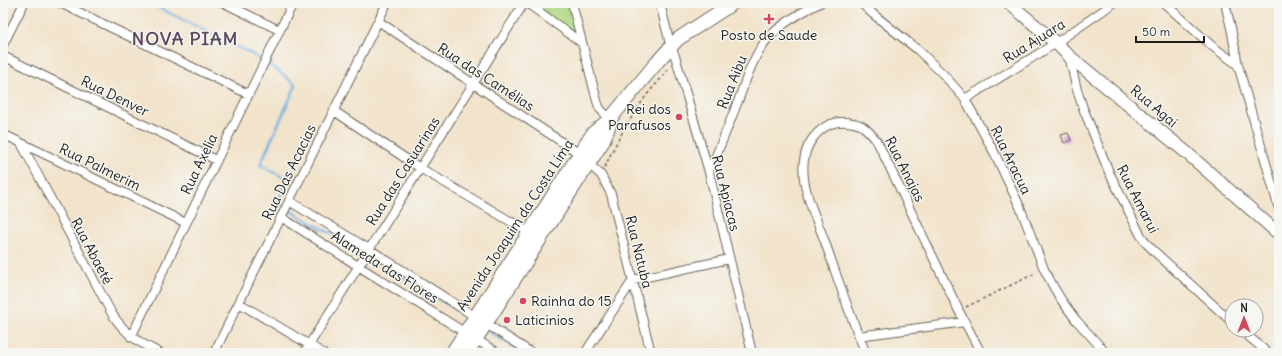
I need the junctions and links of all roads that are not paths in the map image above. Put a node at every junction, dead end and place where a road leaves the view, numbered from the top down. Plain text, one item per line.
1 (24, 3) edge
2 (60, 3) edge
3 (224, 3) edge
4 (293, 3) edge
5 (387, 3) edge
6 (524, 3) edge
7 (527, 3) edge
8 (572, 3) edge
9 (660, 3) edge
10 (733, 3) edge
11 (820, 3) edge
12 (860, 3) edge
13 (1009, 3) edge
14 (1114, 3) edge
15 (1164, 3) edge
16 (1225, 3) edge
17 (378, 21) junction
18 (279, 30) junction
19 (582, 43) junction
20 (670, 43) junction
21 (1056, 43) junction
22 (3, 45) edge
23 (3, 56) edge
24 (1069, 56) junction
25 (1238, 65) junction
26 (472, 85) junction
27 (248, 94) junction
28 (965, 99) junction
29 (334, 111) junction
30 (610, 119) junction
31 (3, 134) edge
32 (21, 143) junction
33 (580, 154) junction
34 (216, 160) junction
35 (589, 164) junction
36 (420, 168) junction
37 (708, 172) junction
38 (289, 201) junction
39 (1279, 209) edge
40 (281, 217) junction
41 (186, 223) junction
42 (1279, 234) edge
43 (535, 236) junction
44 (369, 249) junction
45 (729, 258) junction
46 (358, 266) junction
47 (633, 280) junction
48 (239, 303) junction
49 (1224, 315) edge
50 (481, 320) junction
51 (965, 322) junction
52 (465, 332) junction
53 (858, 336) junction
54 (131, 337) junction
55 (1250, 338) edge
56 (476, 339) junction
57 (309, 344) junction
58 (160, 353) edge
59 (214, 353) edge
60 (304, 353) edge
61 (323, 353) edge
62 (452, 353) edge
63 (467, 353) edge
64 (498, 353) edge
65 (532, 353) edge
66 (585, 353) edge
67 (651, 353) edge
68 (752, 353) edge
69 (866, 353) edge
70 (981, 353) edge
71 (1106, 353) edge
72 (1268, 353) edge

1 - 22 street
2 - 27 street
3 - 18 street
4 - 18 street, Rua Axelia
5 - 17 street, Rua Das Acacias
6 - 26 street, Rua das Casuarinas
7 - 19 street
8 - 19 street
9 - 20 street
10 - 20 main road, Avenida Joaquim da Costa Lima
11 - 37 street, Rua Aibu
12 - 28 street, Rua Aracua
13 - 21 street, Rua Agai
14 - 21 street, Rua Ajuara
15 - 25 street
16 - 25 street
17 - 26 street, Rua das Camélias
17 - 29 street, Rua Das Acacias
18 - 27 street, Rua Axelia
19 - 30 street
20 - 30 main road, Avenida Joaquim da Costa Lima
20 - 37 street, Rua Apiacas
21 - 24 street, Rua Agai
21 - 28 street, Rua Ajuara
23 - 34 street, Rua Denver
24 - 42 street, Rua Agai
24 - 49 street, Rua Amarui
25 - 39 street
26 - 33 street, Rua das Camélias
26 - 36 street, Rua das Casuarinas
27 - 34 street, Rua Axelia
28 - 71 street, Rua Aracua
29 - 36 street
29 - 38 street, Rua Das Acacias
30 - 33 main road, Avenida Joaquim da Costa Lima
30 - 35 main road, Avenida Joaquim da Costa Lima
31 - 32 street, Rua Palmerim
32 - 41 street, Rua Palmerim
32 - 54 street, Rua Abaeté
33 - 43 main road, Avenida Joaquim da Costa Lima
34 - 41 street, Rua Axelia
35 - 43 main road, Avenida Joaquim da Costa Lima
35 - 47 street, Rua Natuba
36 - 43 street
36 - 44 street, Rua das Casuarinas
37 - 45 street, Rua Apiacas
38 - 40 street, Rua Das Acacias
38 - 44 street
40 - 46 street, Alameda das Flores
40 - 48 street, Rua Das Acacias
41 - 54 street, Rua Axelia
43 - 50 main road, Avenida Joaquim da Costa Lima
44 - 46 street, Rua das Casuarinas
44 - 50 street
45 - 47 street
45 - 68 street, Rua Apiacas
46 - 52 street, Alameda das Flores
46 - 57 street, Rua das Casuarinas
47 - 66 street
47 - 67 street, Rua Natuba
48 - 57 street
48 - 59 street, Rua Das Acacias
50 - 52 main road, Avenida Joaquim da Costa Lima
50 - 56 main road, Avenida Joaquim da Costa Lima
50 - 65 street
51 - 53 street
51 - 53 street, Rua Anajas
51 - 70 street, Rua Anajas
52 - 56 street, Alameda das Flores
52 - 62 main road, Avenida Joaquim da Costa Lima
53 - 69 street, Rua Anajas
54 - 58 street, Rua Abaeté
55 - 72 street
56 - 63 main road, Avenida Joaquim da Costa Lima
56 - 64 street, Alameda das Flores
57 - 60 street, Rua das Casuarinas
57 - 61 street

